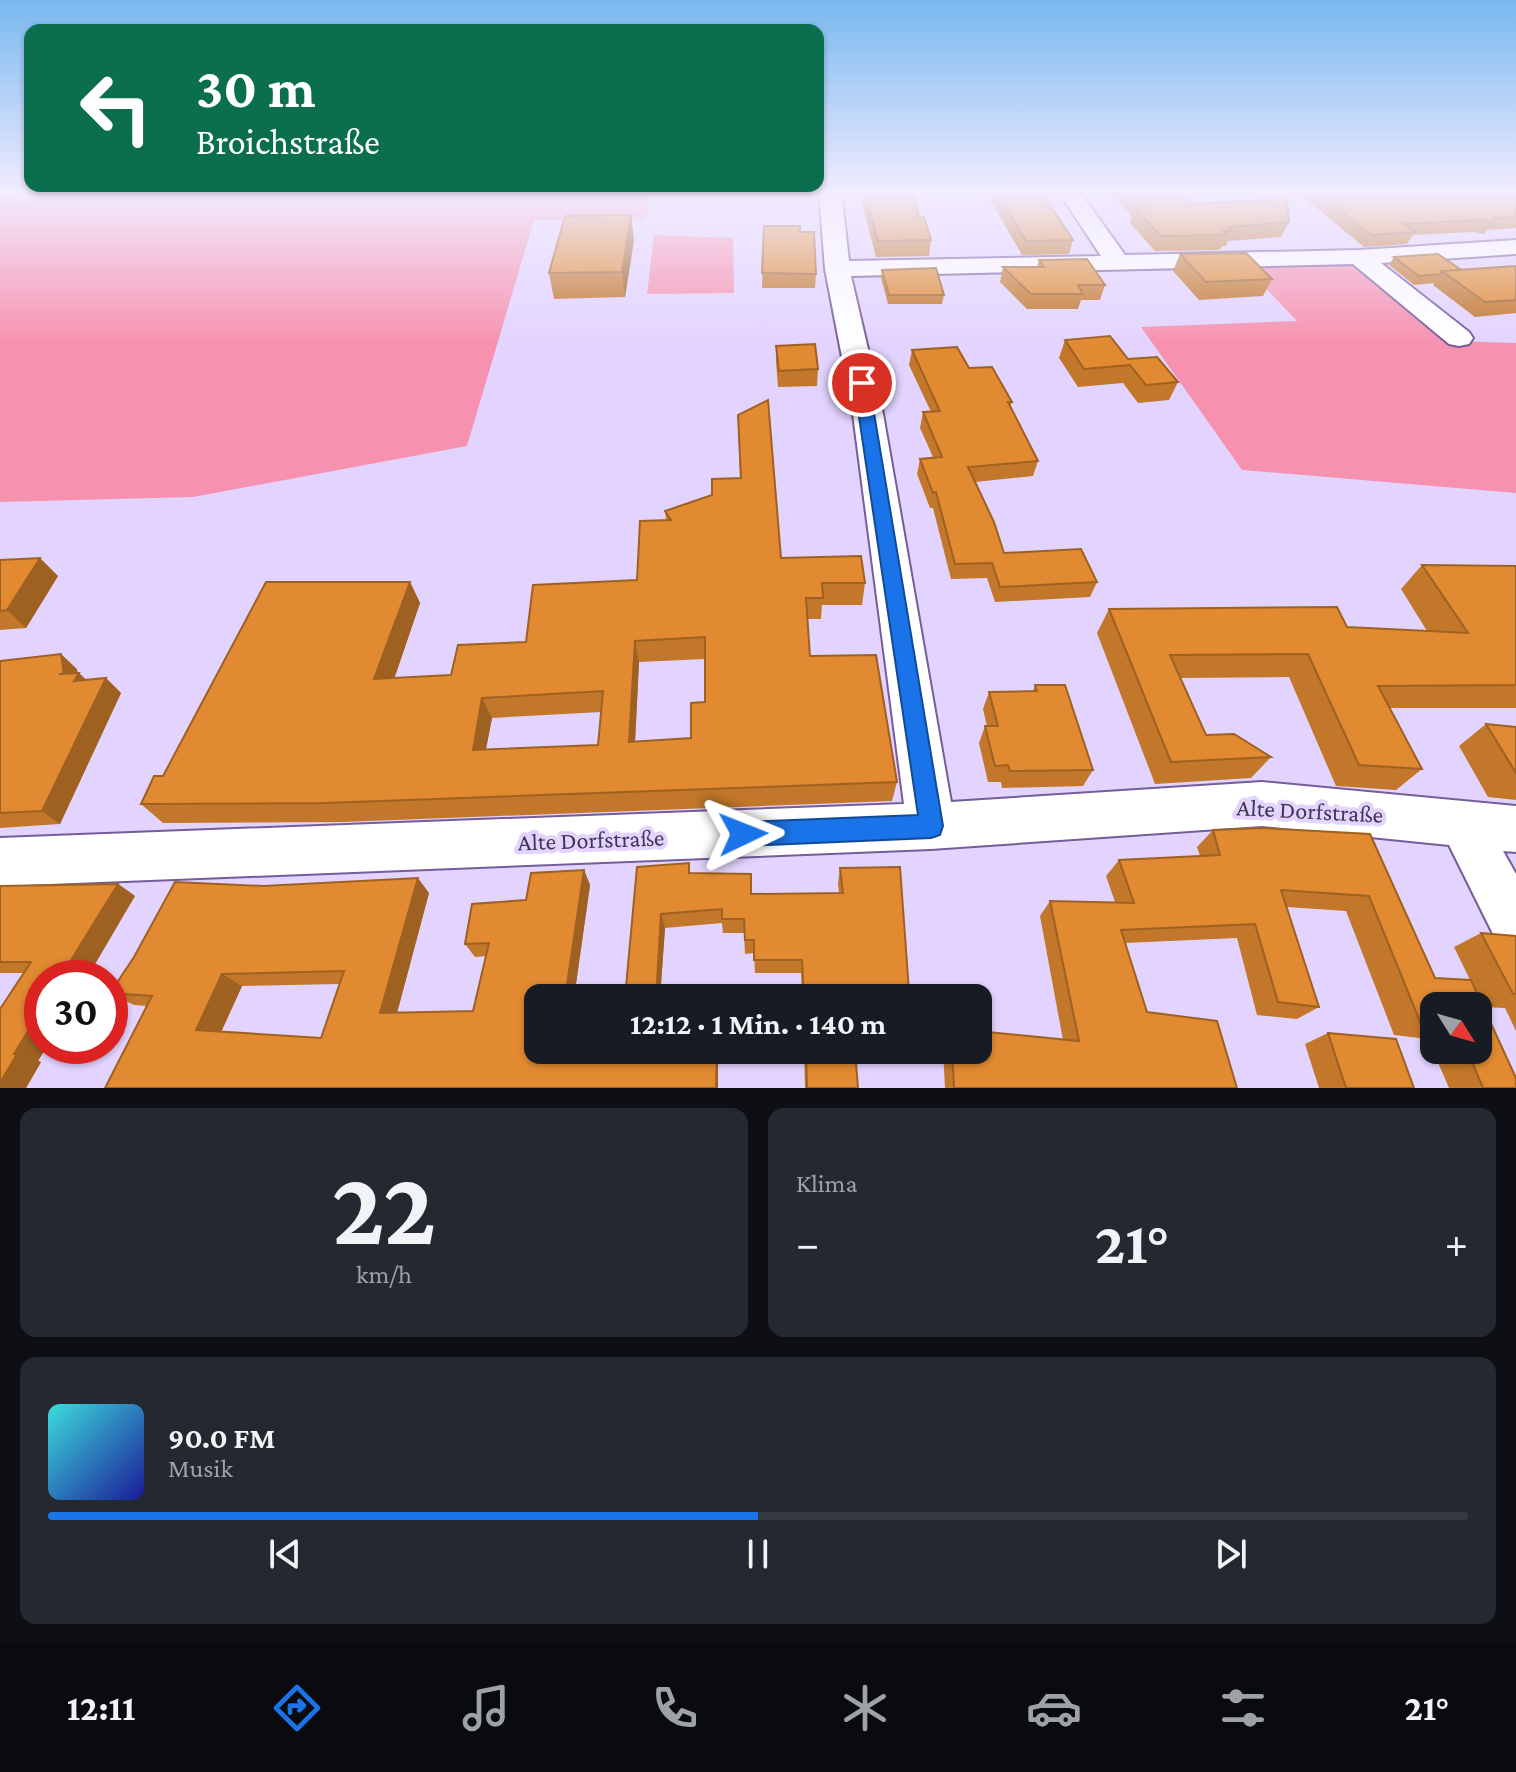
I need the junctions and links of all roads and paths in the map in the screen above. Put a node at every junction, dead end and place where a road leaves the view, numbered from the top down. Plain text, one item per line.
1 (835, 242) edge
2 (1103, 242) edge
3 (1516, 247) edge
4 (1359, 257) junction
5 (1118, 263) junction
6 (837, 269) junction
7 (1459, 338) dead end
8 (1462, 822) junction
9 (931, 826) junction
10 (1516, 829) edge
11 (0, 862) edge
12 (1516, 926) edge

1 - 6 street
2 - 5 street
3 - 4 street
4 - 5 street
4 - 7 street
5 - 6 street
6 - 9 street
8 - 9 street, Alte Dorfstraße
8 - 10 street, Alte Dorfstraße
8 - 12 street
9 - 11 street, Alte Dorfstraße

